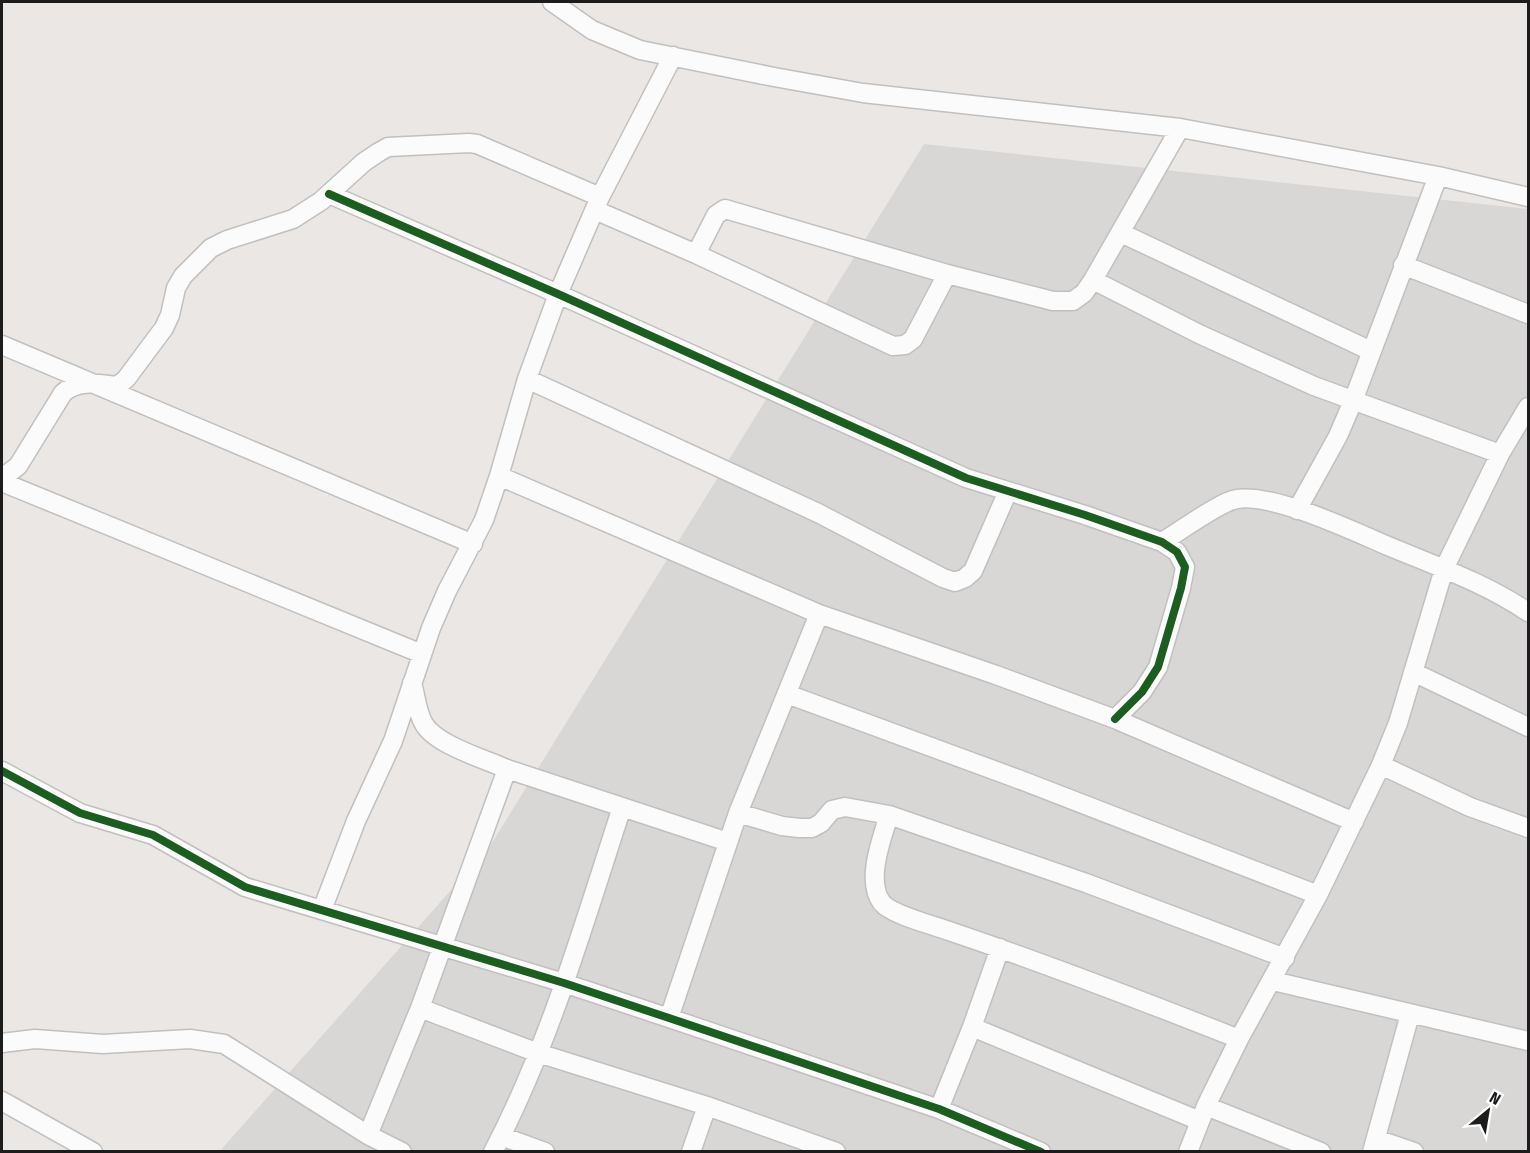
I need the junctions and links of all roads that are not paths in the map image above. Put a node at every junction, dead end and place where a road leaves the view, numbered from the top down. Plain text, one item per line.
1 (558, 4) edge
2 (673, 56) junction
3 (1180, 128) junction
4 (1438, 176) junction
5 (329, 194) junction
6 (1528, 197) edge
7 (597, 204) junction
8 (1121, 233) junction
9 (696, 254) junction
10 (1403, 265) junction
11 (947, 274) junction
12 (1093, 280) junction
13 (558, 294) junction
14 (1528, 314) edge
15 (2, 345) edge
16 (1371, 351) junction
17 (527, 379) junction
18 (90, 383) junction
19 (1353, 401) junction
20 (1528, 407) edge
21 (1500, 454) junction
22 (499, 476) junction
23 (2, 480) edge
24 (1008, 491) junction
25 (1297, 510) junction
26 (1162, 542) junction
27 (473, 544) junction
28 (1444, 569) junction
29 (1528, 612) edge
30 (819, 614) junction
31 (422, 654) junction
32 (1413, 672) junction
33 (412, 683) junction
34 (787, 693) junction
35 (1115, 719) junction
36 (1528, 727) edge
37 (1381, 765) junction
38 (507, 769) junction
39 (2, 771) edge
40 (622, 807) junction
41 (738, 813) junction
42 (889, 815) junction
43 (1354, 822) junction
44 (1528, 828) edge
45 (728, 842) junction
46 (1318, 895) junction
47 (322, 910) junction
48 (442, 946) junction
49 (1000, 948) junction
50 (1285, 958) junction
51 (1273, 981) junction
52 (564, 984) junction
53 (420, 1008) junction
54 (1410, 1014) junction
55 (669, 1018) junction
56 (972, 1027) junction
57 (1239, 1039) junction
58 (1528, 1041) edge
59 (2, 1043) edge
60 (538, 1053) junction
61 (2, 1101) edge
62 (708, 1106) junction
63 (939, 1109) junction
64 (1203, 1114) junction
65 (368, 1135) junction
66 (497, 1144) edge
67 (1374, 1145) edge
68 (1018, 1147) edge
69 (93, 1152) edge
70 (402, 1152) edge
71 (545, 1152) edge
72 (691, 1152) edge
73 (836, 1152) edge
74 (1041, 1152) edge
75 (1188, 1152) edge
76 (1321, 1152) edge
77 (1414, 1152) edge

1 - 2 street
2 - 3 street
2 - 7 street
3 - 4 street
3 - 8 street
4 - 6 street
4 - 10 street
5 - 7 street
5 - 13 street
5 - 18 street
7 - 9 street
7 - 13 street
8 - 12 street
8 - 16 street
9 - 11 street
9 - 11 street
10 - 14 street
10 - 16 street
11 - 12 street
12 - 19 street
13 - 17 street
13 - 24 street
15 - 18 street
16 - 19 street
17 - 22 street
17 - 24 street
18 - 23 street
18 - 27 street
19 - 21 street
19 - 25 street
20 - 21 street
21 - 28 street
22 - 27 street
22 - 30 street
23 - 31 street
24 - 26 street
25 - 26 street
25 - 28 street
26 - 35 street
27 - 31 street
28 - 29 street
28 - 32 street
30 - 34 street
30 - 35 street
31 - 33 street
32 - 36 street
32 - 37 street
33 - 38 street
33 - 47 street
34 - 41 street
34 - 46 street
35 - 43 street
37 - 43 street
37 - 44 street
38 - 40 street
38 - 48 street
39 - 47 street
40 - 45 street
40 - 52 street
41 - 42 street
41 - 45 street
42 - 49 street
42 - 50 street
43 - 46 street
45 - 55 street
46 - 50 street
47 - 48 street
48 - 52 street
48 - 53 street
49 - 56 street
49 - 57 street
50 - 51 street
51 - 54 street
51 - 57 street
52 - 55 street
52 - 60 street
53 - 60 street
53 - 65 street
54 - 58 street
54 - 67 street
55 - 63 street
56 - 63 street
56 - 64 street
57 - 64 street
59 - 65 street
60 - 62 street
60 - 66 street
61 - 69 street
62 - 72 street
62 - 73 street
63 - 68 street
64 - 75 street
64 - 76 street
65 - 70 street
66 - 71 street
67 - 77 street
68 - 74 street

